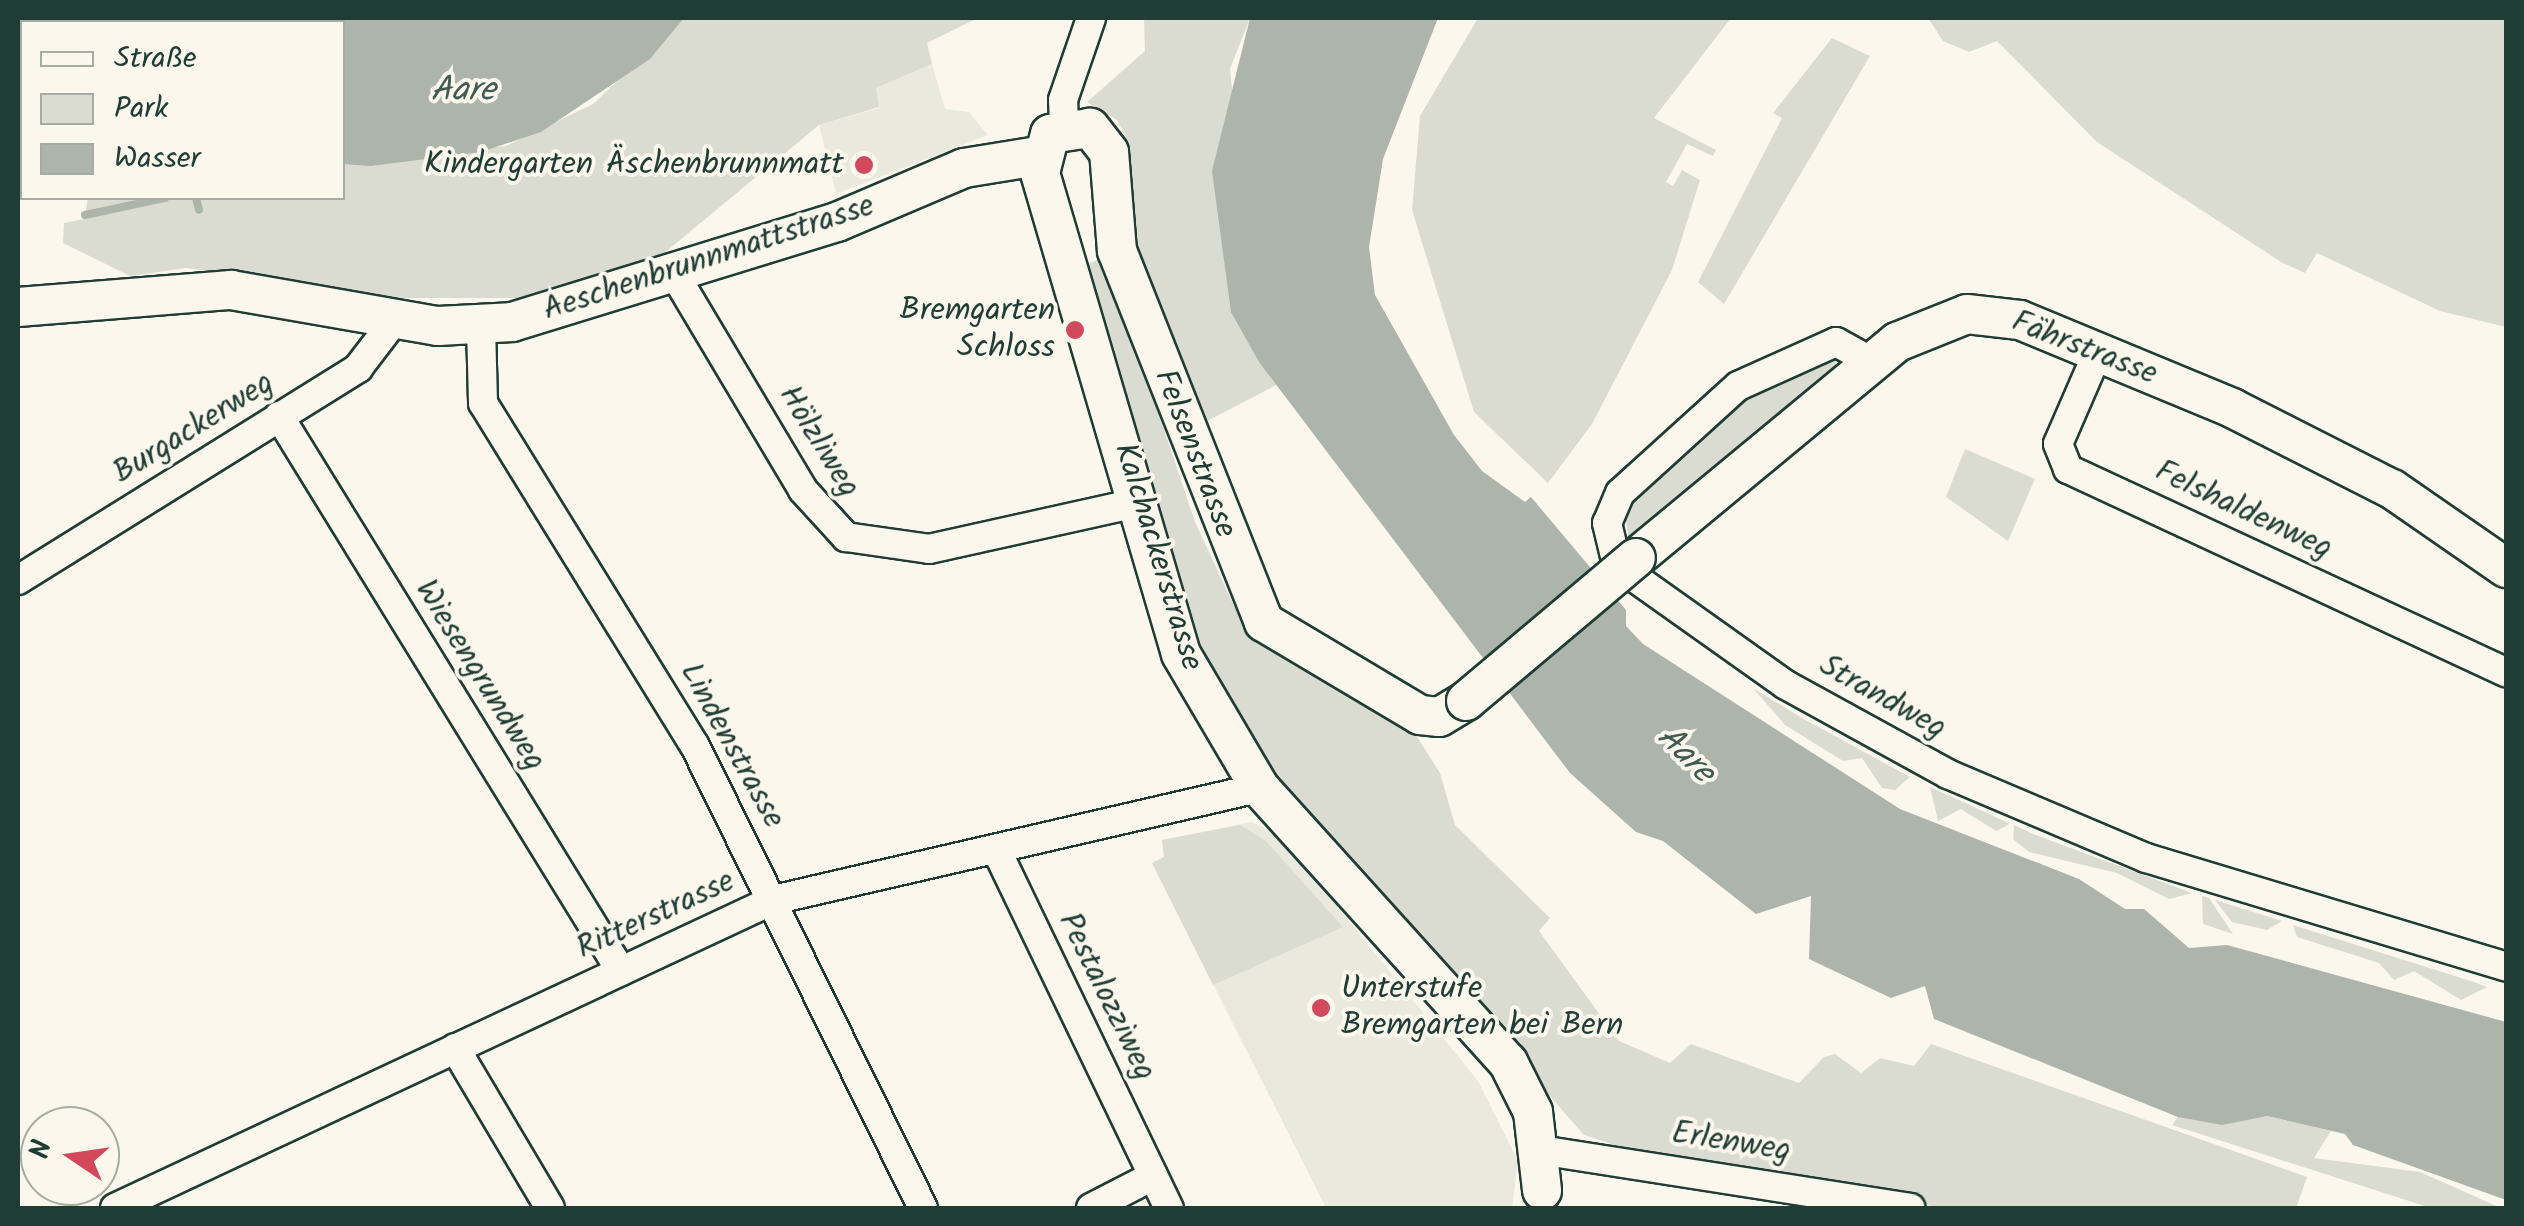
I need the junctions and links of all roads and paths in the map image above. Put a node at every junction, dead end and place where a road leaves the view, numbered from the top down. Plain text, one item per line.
1 (1092, 18) edge
2 (1064, 126) junction
3 (1038, 156) junction
4 (675, 274) junction
5 (18, 307) edge
6 (394, 321) junction
7 (481, 326) junction
8 (2098, 352) junction
9 (1872, 362) junction
10 (279, 416) junction
11 (1140, 502) junction
12 (2506, 568) edge
13 (18, 580) edge
14 (2506, 672) edge
15 (1466, 701) joint
16 (1260, 788) junction
17 (996, 849) junction
18 (774, 900) junction
19 (2506, 967) edge
20 (622, 971) junction
21 (455, 1048) junction
22 (1540, 1150) junction
23 (1153, 1176) junction
24 (1540, 1199) edge
25 (115, 1208) edge
26 (550, 1208) edge
27 (923, 1208) edge
28 (1090, 1208) edge
29 (1169, 1208) edge
30 (1910, 1208) edge

1 - 2 street
2 - 3 street
2 - 15 street, Felsenstrasse
3 - 4 street, Aeschenbrunnmattstrasse
3 - 11 street, Kalchackerstrasse
4 - 7 street, Aeschenbrunnmattstrasse
4 - 11 street, Hölzliweg
5 - 6 street, Aeschenbrunnmattstrasse
6 - 7 street, Aeschenbrunnmattstrasse
6 - 10 street, Burgackerweg
7 - 18 street, Lindenstrasse
8 - 9 street, Fährstrasse
8 - 12 street, Fährstrasse
8 - 14 street, Felshaldenweg
9 - 15 street, Fährstrasse, bridge
9 - 19 street, Strandweg
10 - 13 street, Burgackerweg
10 - 20 street, Wiesengrundweg
11 - 16 street, Kalchackerstrasse
16 - 17 street, Ritterstrasse
16 - 22 street, Kalchackerstrasse
17 - 18 street, Ritterstrasse
17 - 23 street, Pestalozziweg
18 - 20 street, Ritterstrasse
18 - 27 street, Lindenstrasse
20 - 21 street, Ritterstrasse
21 - 25 street, Ritterstrasse
21 - 26 street
22 - 24 street, Kalchackerstrasse
22 - 30 street, Erlenweg
23 - 28 street
23 - 29 street, Pestalozziweg

